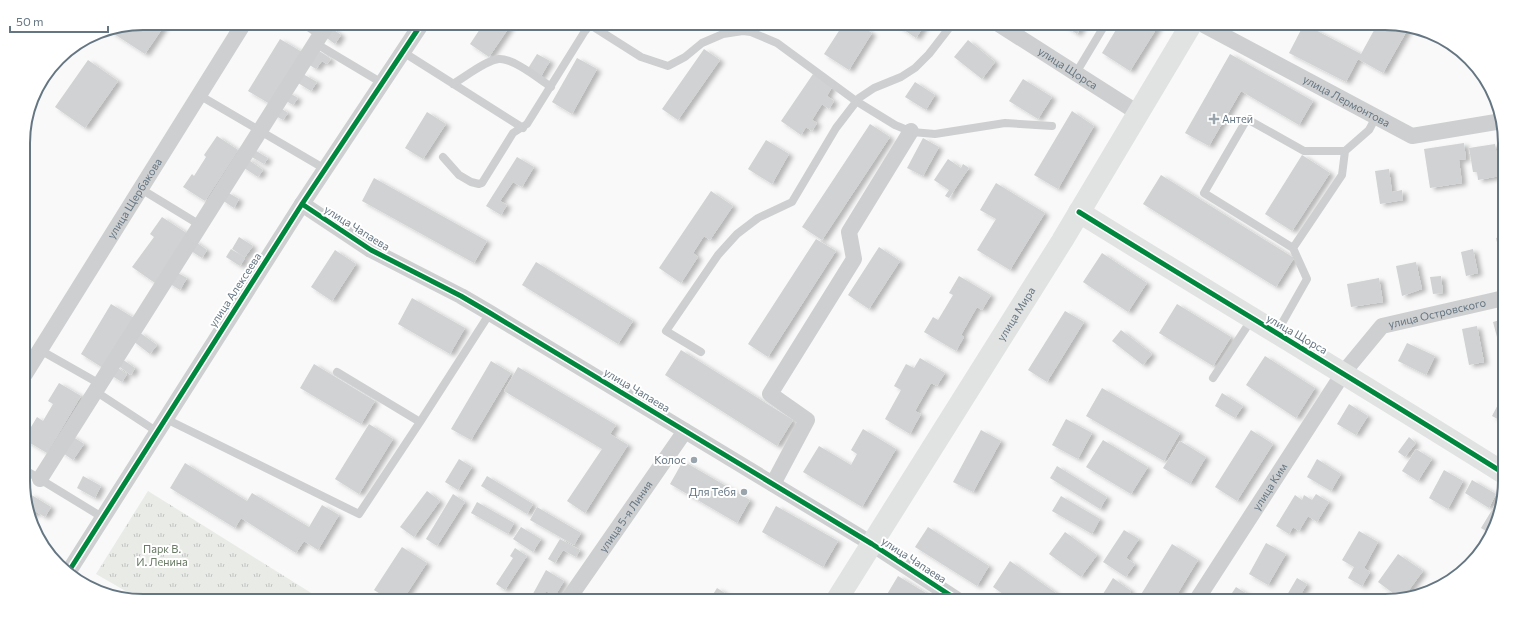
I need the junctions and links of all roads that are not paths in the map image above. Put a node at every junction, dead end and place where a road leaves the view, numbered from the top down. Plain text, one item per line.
1 (240, 30) edge
2 (417, 30) edge
3 (586, 30) edge
4 (595, 30) edge
5 (947, 30) edge
6 (1008, 30) edge
7 (1102, 30) edge
8 (1188, 30) edge
9 (1213, 30) edge
10 (321, 34) edge
11 (403, 52) junction
12 (1076, 73) junction
13 (382, 83) junction
14 (453, 84) junction
15 (551, 87) junction
16 (199, 95) junction
17 (856, 101) junction
18 (1138, 113) junction
19 (1376, 117) junction
20 (1496, 122) edge
21 (1052, 126) dead end
22 (523, 128) junction
23 (260, 130) junction
24 (911, 131) junction
25 (1345, 151) junction
26 (443, 157) dead end
27 (325, 169) junction
28 (141, 189) junction
29 (302, 204) junction
30 (1079, 212) junction
31 (200, 225) junction
32 (1293, 248) junction
33 (1498, 299) edge
34 (490, 313) junction
35 (1252, 319) junction
36 (1276, 333) junction
37 (40, 350) junction
38 (701, 352) dead end
39 (30, 366) edge
40 (337, 372) dead end
41 (1344, 372) junction
42 (1213, 378) dead end
43 (98, 388) junction
44 (420, 422) junction
45 (160, 425) junction
46 (685, 431) junction
47 (1498, 470) edge
48 (30, 473) edge
49 (40, 479) junction
50 (773, 484) junction
51 (102, 517) junction
52 (872, 544) junction
53 (71, 568) edge
54 (572, 594) edge
55 (840, 594) edge
56 (948, 594) edge
57 (1201, 594) edge

1 - 16 street, улица Щербакова
2 - 11 street, улица Алексеева
3 - 15 lane
4 - 17 lane
5 - 17 lane
6 - 12 street, улица Щорса
7 - 12 lane
8 - 18 main road, улица Мира
9 - 19 street, улица Лермонтова
10 - 13 lane
10 - 23 street
11 - 13 street, улица Алексеева
11 - 14 lane
12 - 18 street, улица Щорса
13 - 27 street, улица Алексеева
14 - 15 lane
14 - 22 lane
15 - 22 lane
16 - 23 lane
16 - 28 street, улица Щербакова
17 - 24 lane
17 - 38 lane
18 - 30 main road, улица Мира
19 - 20 street, улица Лермонтова
19 - 25 lane
21 - 24 lane
22 - 26 lane
23 - 27 lane
23 - 31 street
24 - 50 street
25 - 32 lane
25 - 32 lane
27 - 29 street, улица Алексеева
28 - 31 lane
28 - 37 street, улица Щербакова
29 - 34 street, улица Чапаева
29 - 45 street, улица Алексеева
30 - 35 main road, улица Щорса
30 - 52 main road, улица Мира
31 - 43 street
32 - 36 lane
33 - 41 street, улица Островского
34 - 44 lane
34 - 46 street, улица Чапаева
35 - 36 main road, улица Щорса
35 - 42 lane
36 - 41 main road, улица Щорса
37 - 39 street, улица Щербакова
37 - 43 lane
40 - 44 lane
41 - 47 main road, улица Щорса
41 - 57 street, улица Ким
43 - 45 lane
43 - 49 street
44 - 45 lane
45 - 51 street, улица Алексеева
46 - 50 street, улица Чапаева
46 - 54 street, улица 5-я Линия
48 - 49 lane
49 - 51 lane
50 - 52 street, улица Чапаева
51 - 53 street, улица Алексеева
52 - 55 main road, улица Мира
52 - 56 street, улица Чапаева

